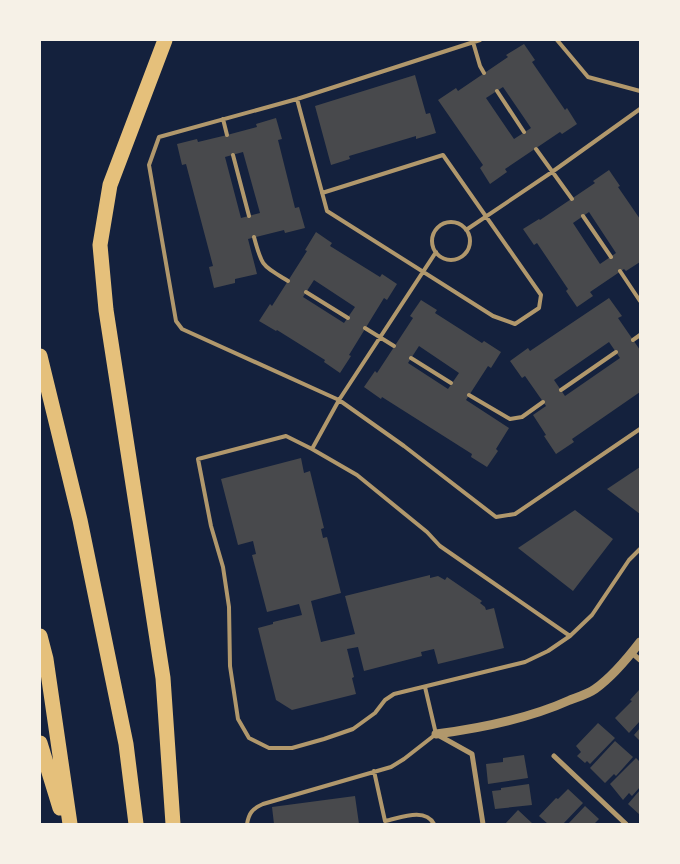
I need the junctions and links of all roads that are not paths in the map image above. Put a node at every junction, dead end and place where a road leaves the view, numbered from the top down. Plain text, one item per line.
1 (165, 40) edge
2 (480, 40) edge
3 (557, 40) edge
4 (473, 42) junction
5 (484, 73) dead end
6 (497, 91) dead end
7 (640, 91) edge
8 (296, 99) junction
9 (640, 109) edge
10 (224, 119) junction
11 (524, 132) dead end
12 (227, 135) dead end
13 (536, 149) dead end
14 (233, 155) dead end
15 (552, 172) junction
16 (322, 192) junction
17 (572, 199) dead end
18 (249, 216) dead end
19 (487, 216) junction
20 (584, 216) dead end
21 (466, 230) junction
22 (254, 237) dead end
23 (436, 252) junction
24 (611, 257) dead end
25 (620, 271) dead end
26 (422, 272) junction
27 (288, 281) dead end
28 (306, 292) dead end
29 (640, 301) edge
30 (348, 318) dead end
31 (366, 328) dead end
32 (640, 335) edge
33 (380, 337) junction
34 (633, 340) dead end
35 (394, 346) dead end
36 (616, 352) dead end
37 (40, 356) edge
38 (411, 358) dead end
39 (452, 383) dead end
40 (561, 390) dead end
41 (469, 395) dead end
42 (339, 400) junction
43 (543, 402) dead end
44 (640, 429) edge
45 (312, 449) junction
46 (640, 549) edge
47 (40, 636) edge
48 (570, 636) junction
49 (640, 642) edge
50 (632, 653) junction
51 (640, 660) edge
52 (425, 686) junction
53 (436, 734) junction
54 (40, 743) edge
55 (554, 756) dead end
56 (374, 771) junction
57 (385, 823) edge
58 (65, 824) edge
59 (70, 824) edge
60 (136, 824) edge
61 (173, 824) edge
62 (248, 824) edge
63 (434, 824) edge
64 (482, 824) edge
65 (626, 824) edge

1 - 61 highway
2 - 4 lane
3 - 7 lane
4 - 5 lane
4 - 8 lane
6 - 11 lane
8 - 10 lane
8 - 16 lane
9 - 15 lane
10 - 12 lane
10 - 42 lane
13 - 15 lane
14 - 18 lane
15 - 17 lane
15 - 19 lane
16 - 19 lane
16 - 26 lane
19 - 21 lane
19 - 26 lane
20 - 24 lane
21 - 23 lane
21 - 23 lane
22 - 27 lane
23 - 26 lane
25 - 29 lane
26 - 33 lane
28 - 30 lane
31 - 33 lane
32 - 34 lane
33 - 35 lane
33 - 42 lane
36 - 40 lane
37 - 60 highway
38 - 39 lane
41 - 43 lane
42 - 44 lane
42 - 45 lane
45 - 48 lane
45 - 52 lane
46 - 48 lane
47 - 59 highway
48 - 52 lane
49 - 50 street
50 - 51 street
50 - 53 street
52 - 53 lane
53 - 56 lane
53 - 64 street
54 - 58 highway
55 - 65 street
56 - 57 lane
56 - 62 lane
57 - 63 lane

